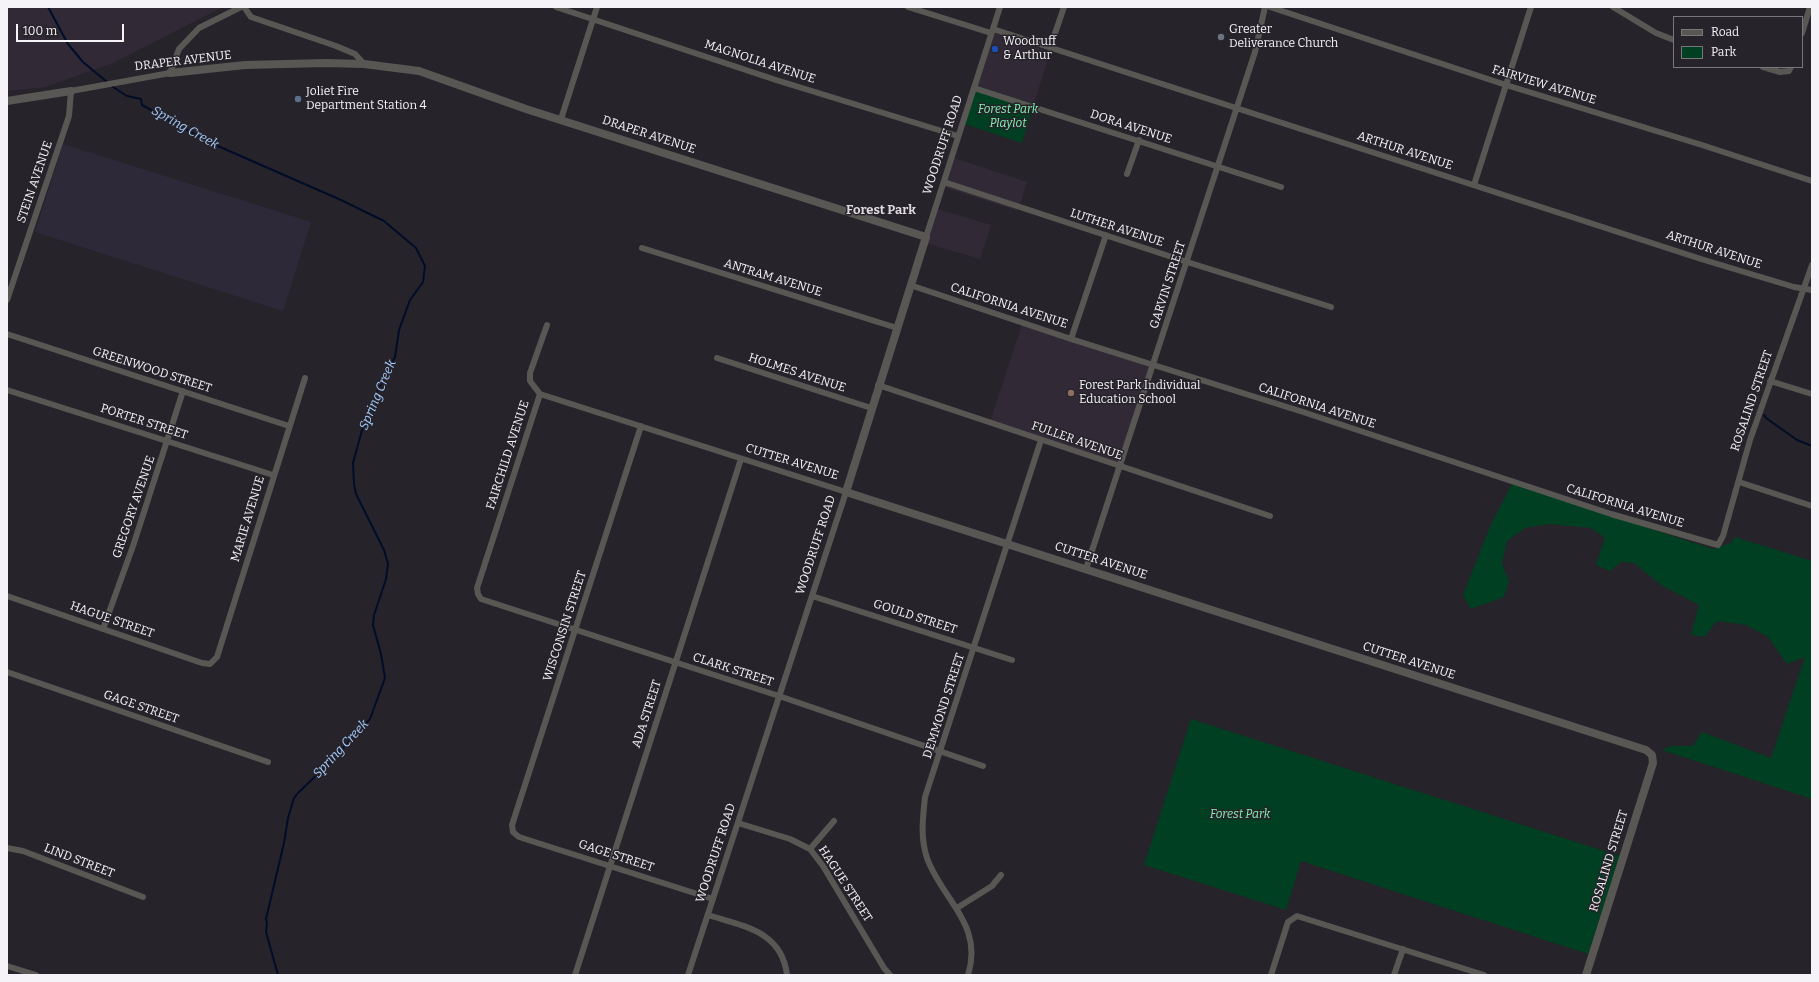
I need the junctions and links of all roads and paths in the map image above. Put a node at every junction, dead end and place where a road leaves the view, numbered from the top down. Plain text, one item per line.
1 (241, 7) edge
2 (244, 7) edge
3 (556, 7) edge
4 (597, 7) edge
5 (908, 7) edge
6 (1000, 7) edge
7 (1064, 7) edge
8 (1265, 7) edge
9 (1270, 7) edge
10 (1531, 7) edge
11 (1613, 7) edge
12 (1810, 7) edge
13 (593, 19) junction
14 (1803, 30) edge
15 (992, 31) junction
16 (1673, 40) edge
17 (1050, 48) junction
18 (364, 64) junction
19 (1766, 68) edge
20 (1790, 69) edge
21 (170, 73) junction
22 (1506, 85) junction
23 (974, 88) junction
24 (71, 91) junction
25 (7, 101) edge
26 (1237, 107) junction
27 (561, 119) junction
28 (958, 136) junction
29 (1138, 140) junction
30 (1217, 167) junction
31 (1127, 174) dead end
32 (1812, 181) edge
33 (944, 182) junction
34 (1474, 185) junction
35 (1281, 187) dead end
36 (1106, 235) junction
37 (926, 237) junction
38 (642, 248) dead end
39 (1187, 262) junction
40 (1812, 265) edge
41 (910, 285) junction
42 (1804, 290) junction
43 (1812, 290) edge
44 (7, 300) edge
45 (1330, 307) dead end
46 (547, 325) dead end
47 (897, 328) junction
48 (7, 334) edge
49 (1071, 339) junction
50 (717, 358) dead end
51 (1153, 364) junction
52 (304, 378) dead end
53 (1770, 380) junction
54 (878, 385) junction
55 (7, 390) edge
56 (183, 391) junction
57 (540, 394) junction
58 (1812, 394) edge
59 (871, 408) junction
60 (290, 426) junction
61 (641, 426) junction
62 (1041, 440) junction
63 (168, 441) junction
64 (741, 459) junction
65 (1120, 467) junction
66 (273, 475) junction
67 (1739, 482) junction
68 (846, 492) junction
69 (1812, 506) edge
70 (1270, 516) dead end
71 (1007, 543) junction
72 (1718, 546) joint
73 (1086, 569) junction
74 (478, 594) joint
75 (7, 596) edge
76 (812, 596) junction
77 (103, 629) junction
78 (575, 631) junction
79 (974, 647) junction
80 (1012, 660) dead end
81 (675, 663) junction
82 (210, 664) joint
83 (7, 672) edge
84 (779, 696) junction
85 (941, 751) junction
86 (1652, 755) joint
87 (268, 762) dead end
88 (983, 766) dead end
89 (834, 821) dead end
90 (738, 823) junction
91 (513, 832) joint
92 (7, 848) edge
93 (810, 849) junction
94 (610, 866) junction
95 (1001, 875) dead end
96 (142, 897) dead end
97 (713, 899) junction
98 (956, 908) junction
99 (708, 915) junction
100 (1403, 949) junction
101 (7, 966) edge
102 (36, 975) edge
103 (575, 975) edge
104 (688, 975) edge
105 (787, 975) edge
106 (890, 975) edge
107 (968, 975) edge
108 (1271, 975) edge
109 (1394, 975) edge
110 (1484, 975) edge
111 (1586, 975) edge

1 - 21 street
2 - 18 street
3 - 13 street, MAGNOLIA AVENUE
4 - 13 street
5 - 15 street, ARTHUR AVENUE
6 - 15 street, WOODRUFF ROAD
7 - 17 street
8 - 26 street, GARVIN STREET
9 - 22 street, FAIRVIEW AVENUE
10 - 22 street
11 - 16 street
12 - 14 street
13 - 27 street
13 - 28 street, MAGNOLIA AVENUE
15 - 17 street, ARTHUR AVENUE
15 - 23 street, WOODRUFF ROAD
17 - 26 street, ARTHUR AVENUE
18 - 21 street, DRAPER AVENUE
18 - 27 street, DRAPER AVENUE
19 - 20 street
21 - 24 street, DRAPER AVENUE
22 - 32 street, FAIRVIEW AVENUE
22 - 34 street
23 - 28 street, WOODRUFF ROAD
23 - 29 street, DORA AVENUE
24 - 25 street, DRAPER AVENUE
24 - 44 street, STEIN AVENUE
26 - 30 street, GARVIN STREET
26 - 34 street, ARTHUR AVENUE
27 - 37 street, DRAPER AVENUE
28 - 33 street, WOODRUFF ROAD
29 - 30 street, DORA AVENUE
29 - 31 street
30 - 35 street, DORA AVENUE
30 - 39 street, GARVIN STREET
33 - 36 street, LUTHER AVENUE
33 - 37 street, WOODRUFF ROAD
34 - 42 street, ARTHUR AVENUE
36 - 39 street, LUTHER AVENUE
36 - 49 street
37 - 41 street, WOODRUFF ROAD
38 - 47 street, ANTRAM AVENUE
39 - 45 street, LUTHER AVENUE
39 - 51 street, GARVIN STREET
40 - 42 street, ROSALIND STREET
41 - 47 street, WOODRUFF ROAD
41 - 49 street, CALIFORNIA AVENUE
42 - 43 street, ARTHUR AVENUE
42 - 53 street, ROSALIND STREET
46 - 57 street, FAIRCHILD AVENUE
47 - 54 street, WOODRUFF ROAD
48 - 56 street, GREENWOOD STREET
49 - 51 street, CALIFORNIA AVENUE
50 - 59 street, HOLMES AVENUE
51 - 65 street, GARVIN STREET
51 - 72 street, CALIFORNIA AVENUE
52 - 60 street, MARIE AVENUE
53 - 58 street
53 - 67 street, ROSALIND STREET
54 - 59 street, WOODRUFF ROAD
54 - 62 street, FULLER AVENUE
55 - 63 street, PORTER STREET
56 - 60 street, GREENWOOD STREET
56 - 63 street, GREGORY AVENUE
57 - 61 street, CUTTER AVENUE
57 - 74 street, FAIRCHILD AVENUE
59 - 68 street, WOODRUFF ROAD
60 - 66 street, MARIE AVENUE
61 - 64 street, CUTTER AVENUE
61 - 78 street, WISCONSIN STREET
62 - 65 street, FULLER AVENUE
62 - 71 street, DEMMOND STREET
63 - 66 street, PORTER STREET
63 - 77 street, GREGORY AVENUE
64 - 68 street, CUTTER AVENUE
64 - 81 street, ADA STREET
65 - 70 street, FULLER AVENUE
65 - 73 street, GARVIN STREET
66 - 82 street, MARIE AVENUE
67 - 69 street
67 - 72 street, ROSALIND STREET
68 - 71 street, CUTTER AVENUE
68 - 76 street, WOODRUFF ROAD
71 - 73 street, CUTTER AVENUE
71 - 79 street, DEMMOND STREET
73 - 86 street, CUTTER AVENUE
74 - 78 street, CLARK STREET
75 - 77 street, HAGUE STREET
76 - 79 street, GOULD STREET
76 - 84 street, WOODRUFF ROAD
77 - 82 street, HAGUE STREET
78 - 81 street, CLARK STREET
78 - 91 street, WISCONSIN STREET
79 - 80 street, GOULD STREET
79 - 85 street, DEMMOND STREET
81 - 84 street, CLARK STREET
81 - 94 street, ADA STREET
83 - 87 street, GAGE STREET
84 - 85 street, CLARK STREET
84 - 90 street, WOODRUFF ROAD
85 - 88 street, CLARK STREET
85 - 98 street, DEMMOND STREET
86 - 111 street, ROSALIND STREET
89 - 93 street
90 - 93 street, HAGUE STREET
90 - 97 street, WOODRUFF ROAD
91 - 94 street, GAGE STREET
92 - 96 street, LIND STREET
93 - 106 street, HAGUE STREET
94 - 97 street, GAGE STREET
94 - 103 street, ADA STREET
95 - 98 street
97 - 99 street, WOODRUFF ROAD
98 - 107 street, DEMMOND STREET
99 - 104 street, WOODRUFF ROAD
99 - 105 street
100 - 108 street
100 - 109 street
100 - 110 street
101 - 102 street

